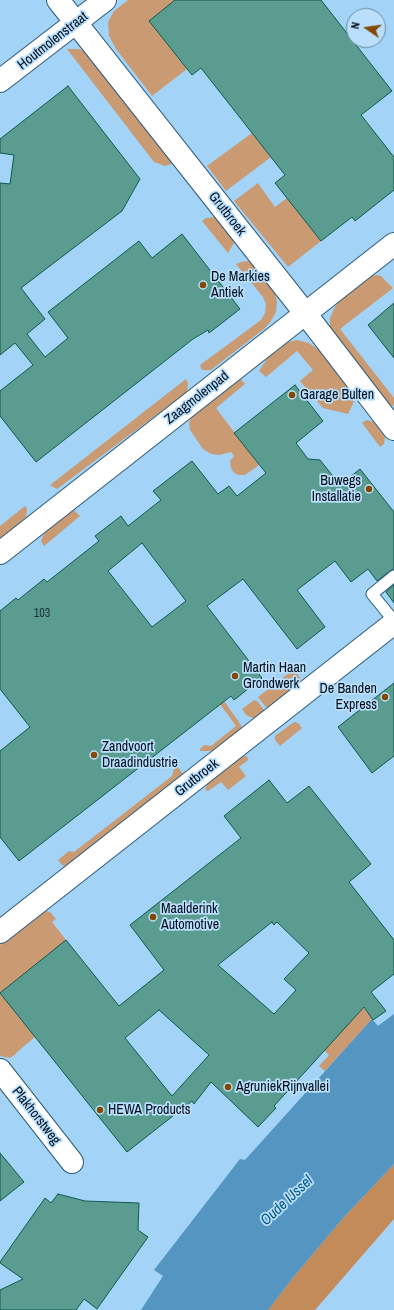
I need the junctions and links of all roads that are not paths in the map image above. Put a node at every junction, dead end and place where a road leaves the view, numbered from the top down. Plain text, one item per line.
1 (58, 0) edge
2 (105, 0) edge
3 (76, 23) junction
4 (0, 81) edge
5 (394, 244) edge
6 (305, 313) junction
7 (394, 429) edge
8 (0, 553) edge
9 (394, 576) edge
10 (394, 622) edge
11 (0, 932) edge
12 (0, 1070) edge
13 (72, 1162) dead end

1 - 3 street, Grutbroek
2 - 3 street, Houtmolenstraat
3 - 4 street, Houtmolenstraat
3 - 6 street, Grutbroek
5 - 6 street, Zaagmolenpad
6 - 7 street, Grutbroek
6 - 8 street, Zaagmolenpad
9 - 10 lane
10 - 11 street, Grutbroek
12 - 13 street, Plakhorstweg

